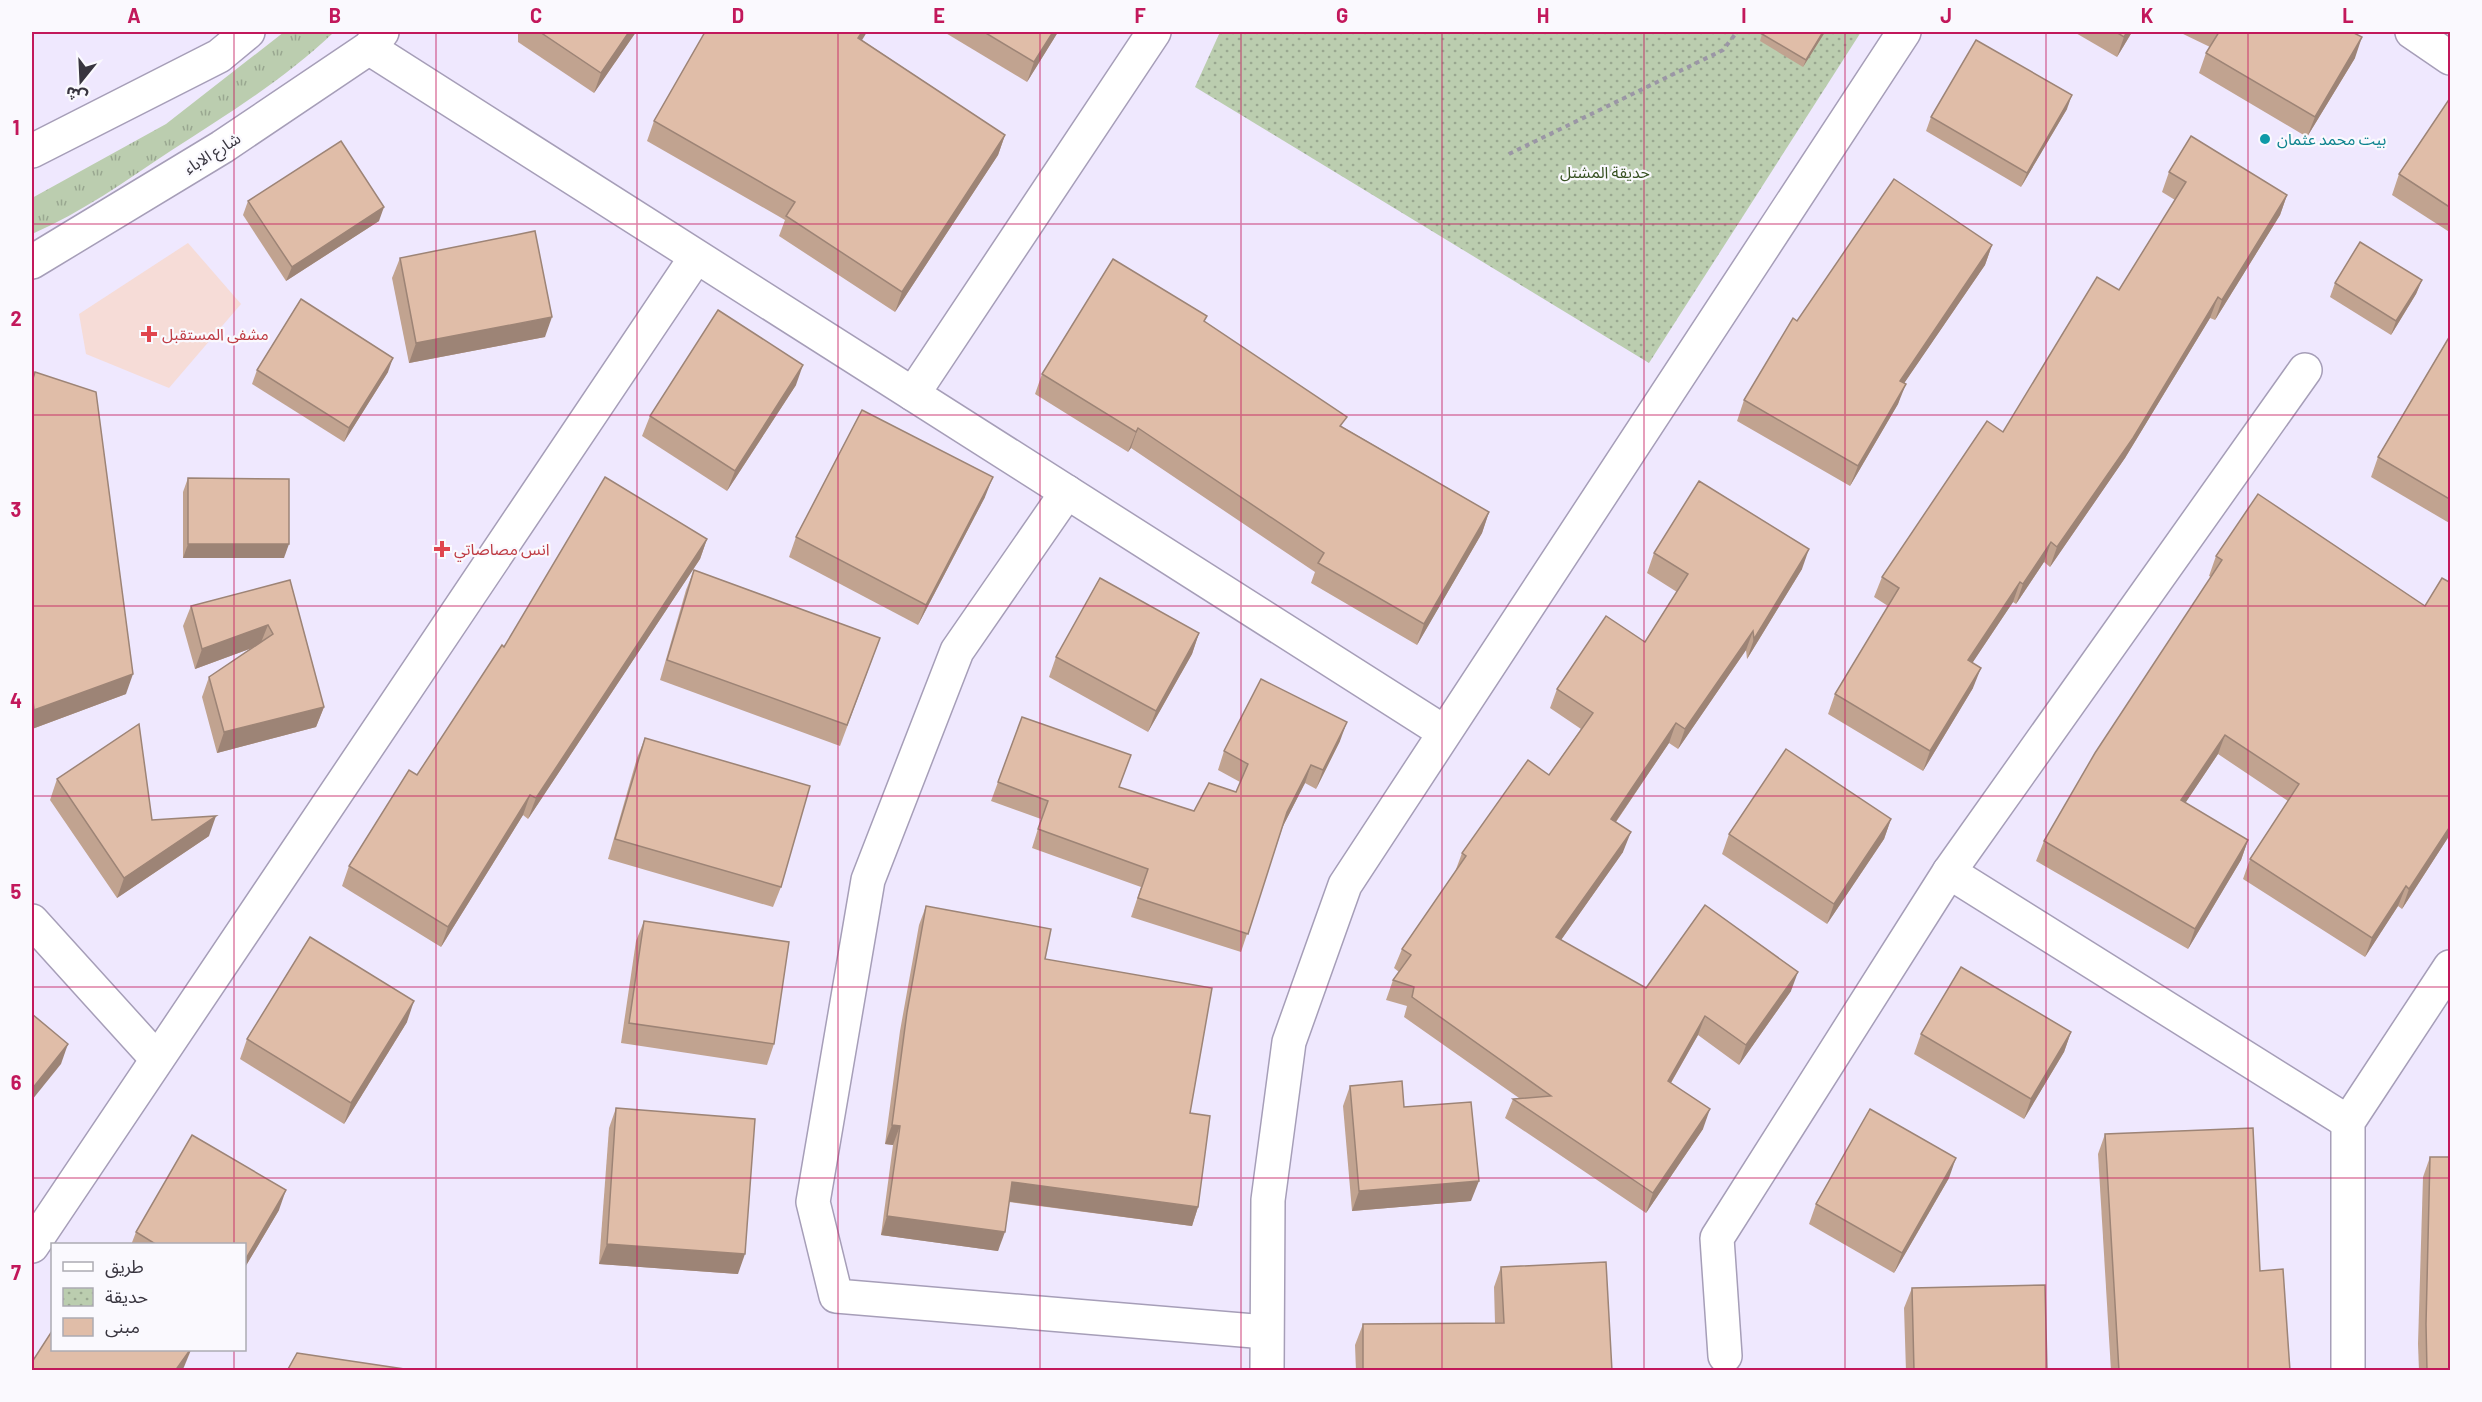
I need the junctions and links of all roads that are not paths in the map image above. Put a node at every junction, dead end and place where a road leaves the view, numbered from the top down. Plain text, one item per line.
1 (248, 32) edge
2 (1154, 32) edge
3 (1904, 32) edge
4 (2412, 32) edge
5 (376, 40) edge
6 (2451, 57) edge
7 (32, 151) edge
8 (696, 256) junction
9 (32, 261) edge
10 (2305, 370) dead end
11 (913, 394) junction
12 (1067, 492) junction
13 (1444, 732) junction
14 (1949, 872) junction
15 (32, 921) edge
16 (2451, 967) edge
17 (157, 1059) junction
18 (2348, 1122) junction
19 (32, 1246) edge
20 (1266, 1332) junction
21 (1725, 1356) dead end
22 (1268, 1371) edge
23 (2348, 1371) edge

1 - 7 street
2 - 11 street
3 - 13 street
4 - 6 street
5 - 8 street
5 - 9 street, شارع الاباء
8 - 11 street
8 - 17 street
10 - 14 street
11 - 12 street
12 - 13 street
12 - 20 street
13 - 20 street
14 - 18 street
14 - 21 street
15 - 17 street
16 - 18 street
17 - 19 street
18 - 23 street
20 - 22 street

